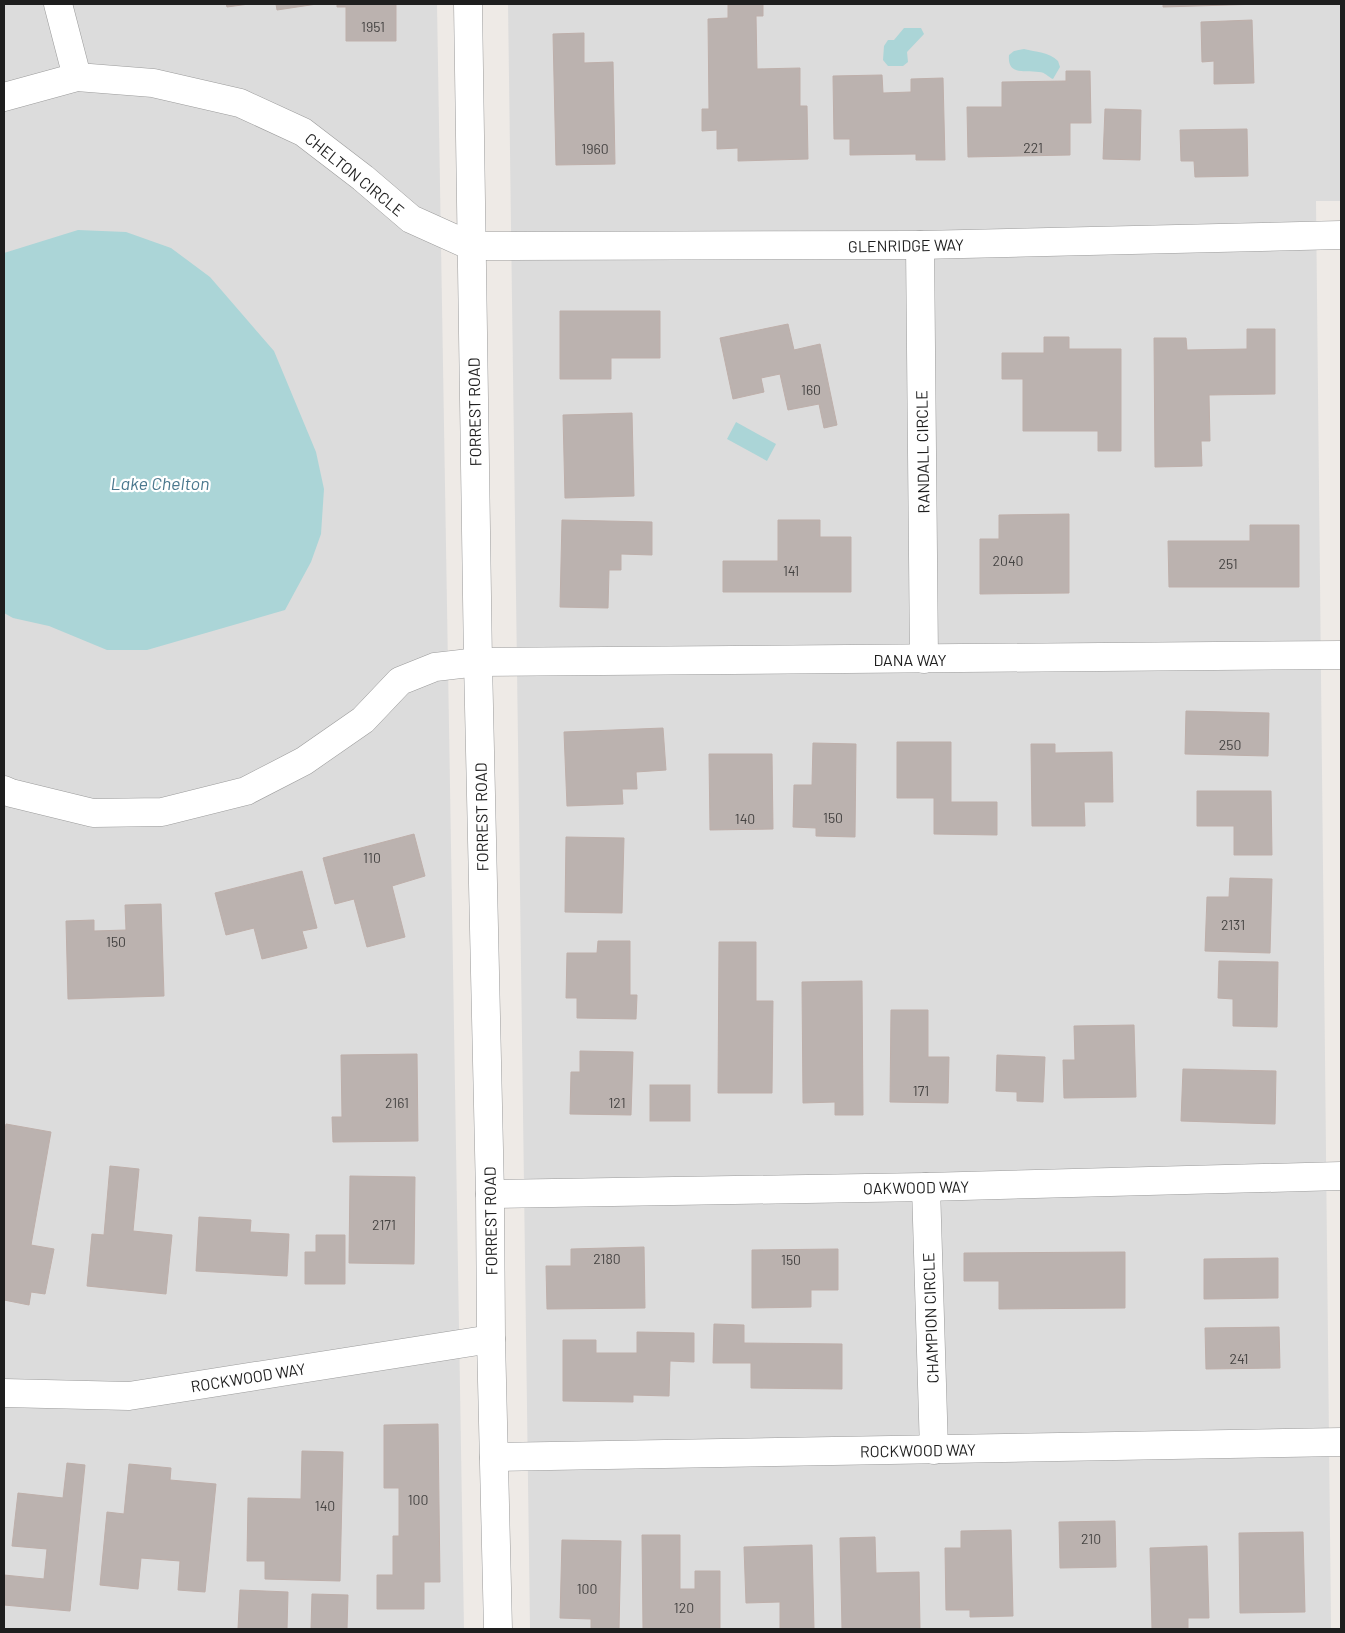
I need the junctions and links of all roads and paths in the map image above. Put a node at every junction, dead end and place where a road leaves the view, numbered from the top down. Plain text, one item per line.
1 (58, 4) edge
2 (468, 4) edge
3 (76, 77) junction
4 (4, 97) edge
5 (1341, 235) edge
6 (920, 245) junction
7 (471, 246) junction
8 (1341, 655) edge
9 (924, 659) junction
10 (478, 662) junction
11 (4, 790) edge
12 (1341, 1176) edge
13 (926, 1186) junction
14 (490, 1194) junction
15 (491, 1339) junction
16 (4, 1393) edge
17 (1341, 1442) edge
18 (934, 1450) junction
19 (494, 1457) junction
20 (498, 1629) edge

1 - 3 street
2 - 7 street, FORREST ROAD
3 - 4 street, CHELTON CIRCLE
3 - 7 street, CHELTON CIRCLE
5 - 6 street, GLENRIDGE WAY
6 - 7 street, GLENRIDGE WAY
6 - 9 street, RANDALL CIRCLE
7 - 10 street, FORREST ROAD
8 - 9 street, DANA WAY
9 - 10 street, DANA WAY
10 - 11 street
10 - 14 street, FORREST ROAD
12 - 13 street, OAKWOOD WAY
13 - 14 street, OAKWOOD WAY
13 - 18 street, CHAMPION CIRCLE
14 - 15 street, FORREST ROAD
15 - 16 street, ROCKWOOD WAY
15 - 19 street, FORREST ROAD
17 - 18 street, ROCKWOOD WAY
18 - 19 street, ROCKWOOD WAY
19 - 20 street, FORREST ROAD

